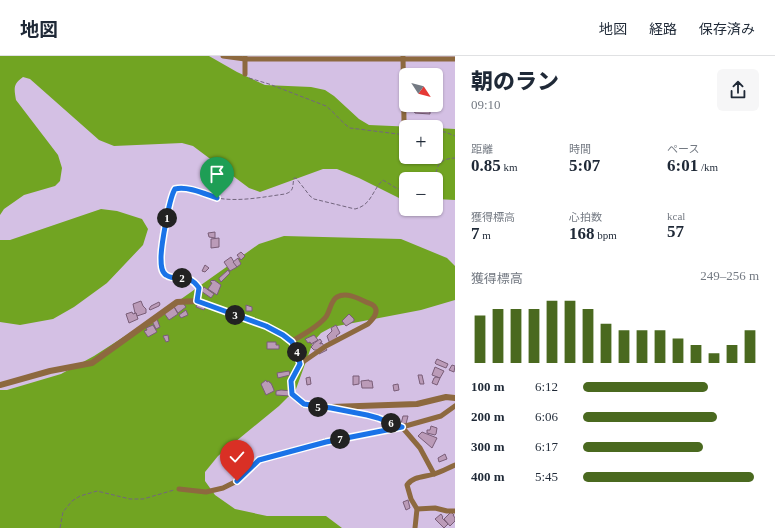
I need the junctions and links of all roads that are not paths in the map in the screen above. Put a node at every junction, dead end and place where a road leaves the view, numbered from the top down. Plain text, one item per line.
1 (223, 56) edge
2 (245, 57) edge
3 (404, 58) edge
4 (455, 60) edge
5 (245, 74) road end
6 (404, 120) edge
7 (292, 342) junction
8 (300, 364) junction
9 (0, 385) edge
10 (455, 398) edge
11 (455, 406) edge
12 (331, 408) junction
13 (402, 427) junction
14 (455, 465) edge
15 (434, 474) junction
16 (179, 490) road end
17 (417, 509) junction
18 (455, 511) edge
19 (415, 528) edge

1 - 2 street
2 - 3 street
2 - 5 street
3 - 4 street
3 - 6 street
7 - 8 street
7 - 8 street
7 - 9 street
8 - 12 street
10 - 12 street
11 - 13 street
12 - 13 street
13 - 15 street
13 - 16 street
14 - 15 street
15 - 17 street
17 - 18 street
17 - 19 street

